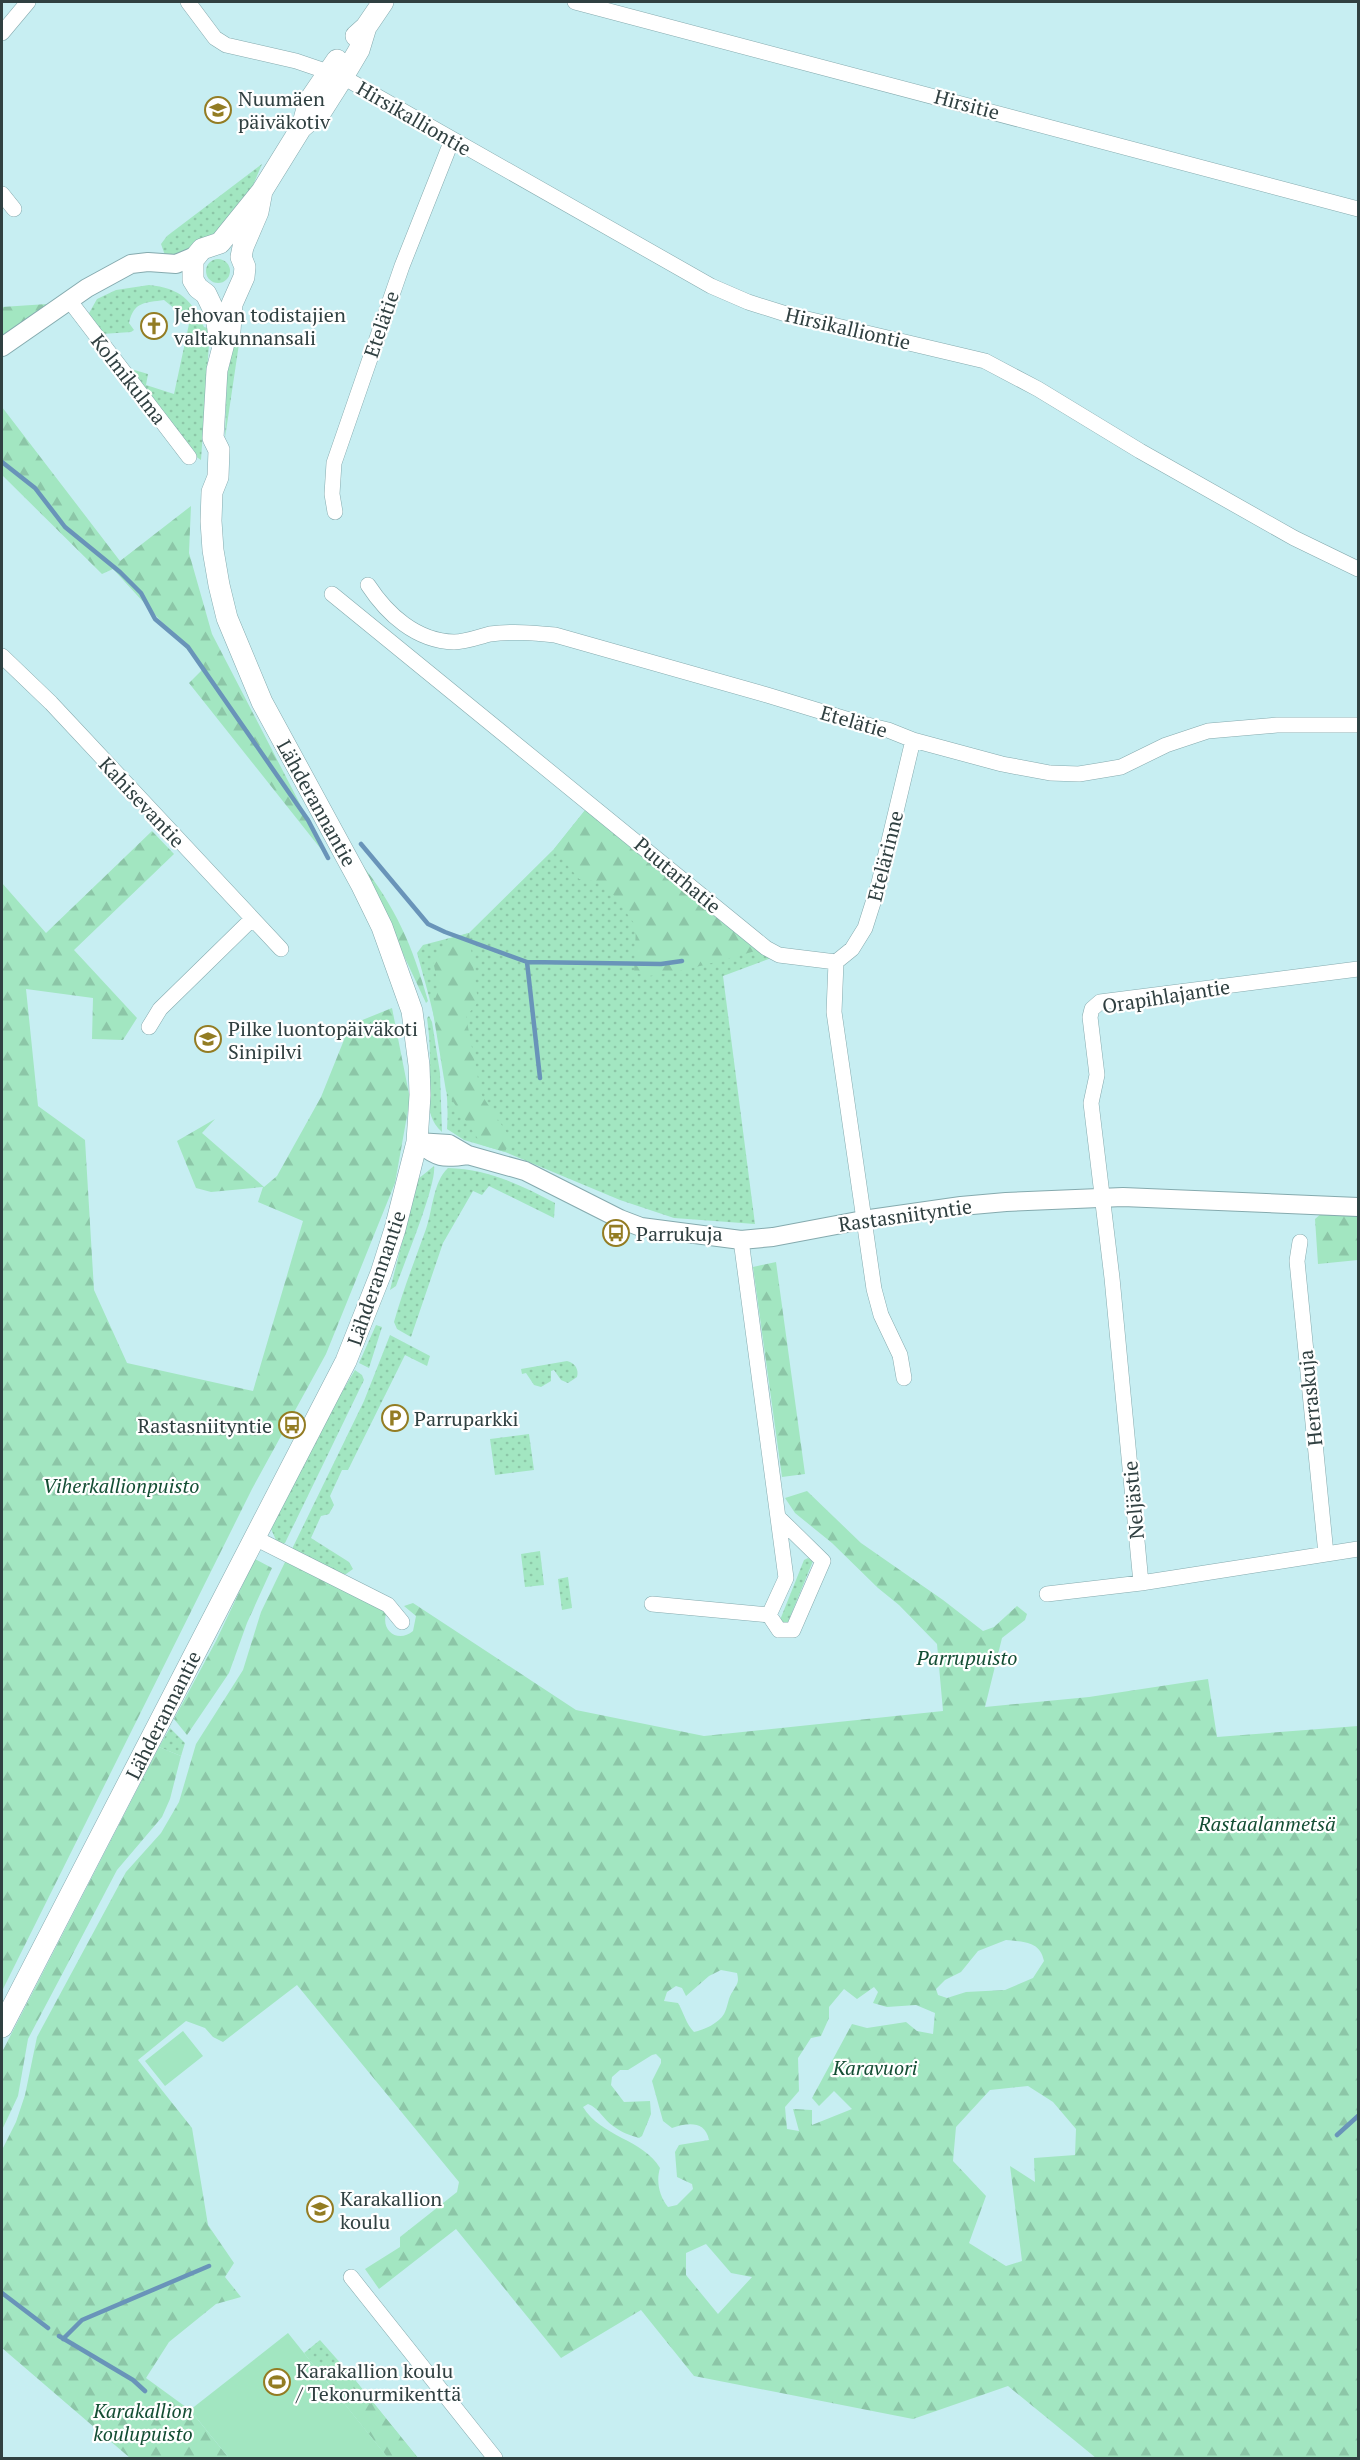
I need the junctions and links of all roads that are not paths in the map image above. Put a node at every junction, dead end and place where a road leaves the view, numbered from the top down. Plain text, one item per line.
1 (28, 2) edge
2 (188, 2) edge
3 (383, 2) edge
4 (575, 2) edge
5 (2, 33) edge
6 (336, 74) junction
7 (452, 140) junction
8 (262, 191) junction
9 (2, 194) edge
10 (14, 209) dead end
11 (1359, 209) edge
12 (220, 243) junction
13 (195, 256) junction
14 (241, 257) junction
15 (112, 275) junction
16 (240, 286) junction
17 (201, 289) junction
18 (69, 300) junction
19 (224, 343) junction
20 (2, 347) edge
21 (189, 457) dead end
22 (335, 512) dead end
23 (1359, 569) edge
24 (368, 585) dead end
25 (332, 594) dead end
26 (2, 656) edge
27 (1359, 725) edge
28 (913, 740) junction
29 (252, 919) junction
30 (281, 949) dead end
31 (836, 962) junction
32 (1359, 969) edge
33 (149, 1027) dead end
34 (417, 1142) junction
35 (1103, 1197) junction
36 (1359, 1207) edge
37 (863, 1220) junction
38 (741, 1240) junction
39 (1300, 1242) dead end
40 (904, 1378) dead end
41 (778, 1517) junction
42 (255, 1538) junction
43 (1359, 1549) edge
44 (1326, 1554) junction
45 (1141, 1582) junction
46 (1047, 1594) dead end
47 (652, 1604) dead end
48 (769, 1615) junction
49 (402, 1622) dead end
50 (2, 2027) edge
51 (351, 2277) dead end
52 (495, 2458) edge

1 - 5 street
2 - 6 street, Hirsikalliontie
3 - 6 main road
4 - 11 street, Hirsitie
6 - 7 street, Hirsikalliontie
6 - 8 main road
7 - 22 street, Etelätie
7 - 23 street, Hirsikalliontie
8 - 12 main road
8 - 14 main road
9 - 10 street
12 - 13 main road
12 - 14 street
13 - 15 street
13 - 17 main road
14 - 16 main road
15 - 17 street
15 - 18 street
16 - 17 street
16 - 19 main road, Lähderannantie
17 - 19 main road, Lähderannantie
18 - 20 street
18 - 21 street, Kolmikulma
19 - 34 main road, Lähderannantie
24 - 28 street, Etelätie
25 - 31 street, Puutarhatie
26 - 29 street, Kahisevantie
27 - 28 street, Etelätie
28 - 31 street, Etelärinne
29 - 30 street, Kahisevantie
29 - 33 street
31 - 37 street
32 - 35 street, Orapihlajantie
34 - 38 street, Rastasniityntie
34 - 42 main road, Lähderannantie
35 - 36 street, Rastasniityntie
35 - 37 street, Rastasniityntie
35 - 45 street, Neljästie
37 - 38 street, Rastasniityntie
37 - 40 street
38 - 41 street
39 - 44 street, Herraskuja
41 - 48 street
41 - 48 street
42 - 49 street
42 - 50 main road, Lähderannantie
43 - 44 street
44 - 45 street
45 - 46 street
47 - 48 street
51 - 52 street

